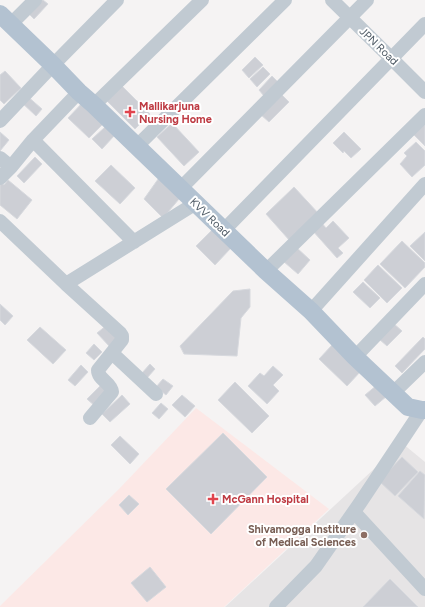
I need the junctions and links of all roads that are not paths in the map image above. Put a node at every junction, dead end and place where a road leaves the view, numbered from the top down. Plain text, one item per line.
1 (35, 0) edge
2 (117, 0) edge
3 (202, 0) edge
4 (285, 0) edge
5 (332, 0) edge
6 (367, 0) edge
7 (350, 18) junction
8 (6, 19) edge
9 (425, 24) edge
10 (392, 58) junction
11 (53, 65) junction
12 (79, 92) junction
13 (425, 92) edge
14 (94, 105) junction
15 (425, 115) edge
16 (0, 121) edge
17 (33, 140) junction
18 (137, 146) junction
19 (0, 158) edge
20 (11, 167) junction
21 (0, 178) edge
22 (425, 184) edge
23 (181, 188) junction
24 (196, 203) junction
25 (0, 221) edge
26 (224, 230) junction
27 (134, 242) junction
28 (266, 271) junction
29 (66, 284) junction
30 (425, 284) edge
31 (311, 311) junction
32 (112, 352) junction
33 (355, 357) junction
34 (425, 362) edge
35 (393, 393) junction
36 (156, 394) dead end
37 (424, 410) edge
38 (90, 418) dead end
39 (354, 512) junction
40 (425, 589) edge
41 (276, 607) edge

1 - 8 street
2 - 11 street
3 - 14 street
4 - 18 street
5 - 7 street, JPN Road
6 - 7 street
7 - 10 street, JPN Road
7 - 23 street
8 - 11 main road, KVV Road
9 - 10 street
10 - 13 street, JPN Road
10 - 26 street
11 - 12 main road, KVV Road
11 - 16 street
12 - 14 main road, KVV Road
12 - 17 street
14 - 18 main road, KVV Road
15 - 28 street
17 - 20 street
17 - 27 street
18 - 23 main road, KVV Road
19 - 20 street
20 - 21 street
22 - 31 street
23 - 24 main road, KVV Road
24 - 26 main road, KVV Road
24 - 27 street
25 - 29 street
26 - 28 main road, KVV Road
27 - 29 street
28 - 31 main road, KVV Road
29 - 32 street
30 - 33 street
31 - 33 main road, KVV Road
32 - 36 street
32 - 38 street
33 - 35 main road, KVV Road
34 - 35 street
35 - 37 main road, KVV Road
37 - 39 street
39 - 40 street
39 - 41 street

